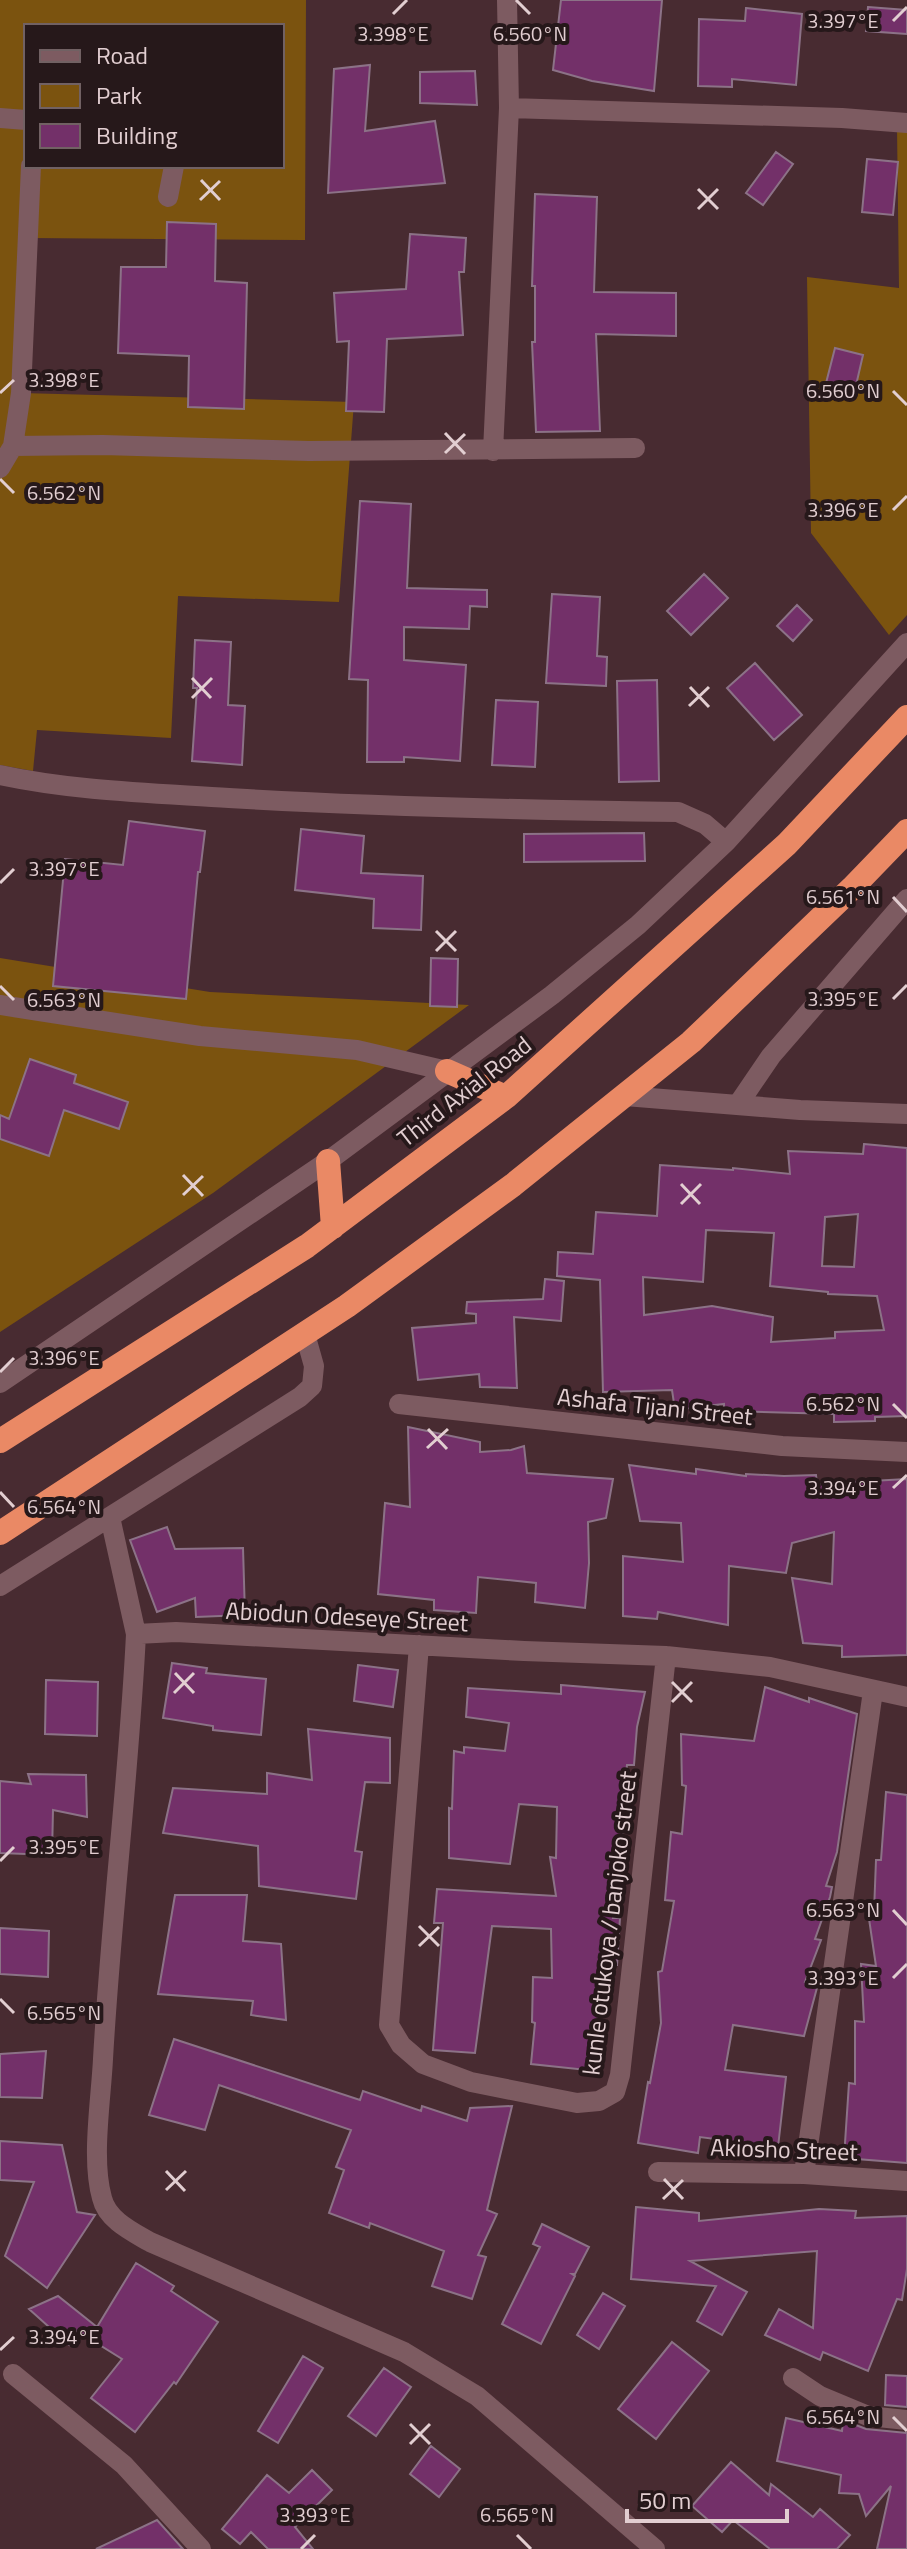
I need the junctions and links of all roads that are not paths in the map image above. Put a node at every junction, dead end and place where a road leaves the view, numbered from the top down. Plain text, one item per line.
1 (507, 0) edge
2 (509, 108) junction
3 (0, 118) edge
4 (24, 120) edge
5 (907, 123) edge
6 (31, 168) edge
7 (174, 168) edge
8 (168, 197) dead end
9 (13, 446) junction
10 (635, 448) dead end
11 (493, 451) junction
12 (0, 468) edge
13 (907, 643) edge
14 (907, 717) edge
15 (0, 775) edge
16 (907, 831) edge
17 (726, 842) junction
18 (907, 899) edge
19 (0, 1005) edge
20 (447, 1071) junction
21 (625, 1096) junction
22 (506, 1097) junction
23 (739, 1103) junction
24 (907, 1114) edge
25 (328, 1161) junction
26 (333, 1227) junction
27 (305, 1334) junction
28 (0, 1383) edge
29 (399, 1404) dead end
30 (0, 1441) edge
31 (907, 1452) edge
32 (110, 1517) junction
33 (0, 1533) edge
34 (0, 1586) edge
35 (136, 1634) junction
36 (419, 1645) junction
37 (666, 1656) junction
38 (873, 1691) junction
39 (907, 1697) edge
40 (658, 2172) dead end
41 (804, 2174) junction
42 (907, 2181) edge
43 (13, 2374) dead end
44 (793, 2378) dead end
45 (907, 2420) edge
46 (201, 2549) edge
47 (655, 2549) edge

1 - 2 street
2 - 5 street
2 - 11 street
3 - 4 street
6 - 9 street
7 - 8 street
9 - 11 street
9 - 12 street
10 - 11 street
13 - 17 street
14 - 22 highway, Third Axial Road
15 - 17 street
16 - 21 highway
17 - 20 street
18 - 23 street
19 - 20 street
20 - 22 highway
20 - 25 street
21 - 23 street
21 - 27 highway
22 - 26 highway, Third Axial Road
23 - 24 street
25 - 26 highway
25 - 28 street
26 - 30 highway, Third Axial Road
27 - 32 street
27 - 33 highway
29 - 31 street, Ashafa Tijani Street
32 - 34 street
32 - 35 street
35 - 36 street, Abiodun Odeseye Street
35 - 47 street
36 - 37 street, Abiodun Odeseye Street
36 - 37 street, kunle otukoya / banjoko street
37 - 38 street, Abiodun Odeseye Street
38 - 39 street, Abiodun Odeseye Street
38 - 41 street
40 - 41 street, Akiosho Street
41 - 42 street, Akiosho Street
43 - 46 street
44 - 45 street

